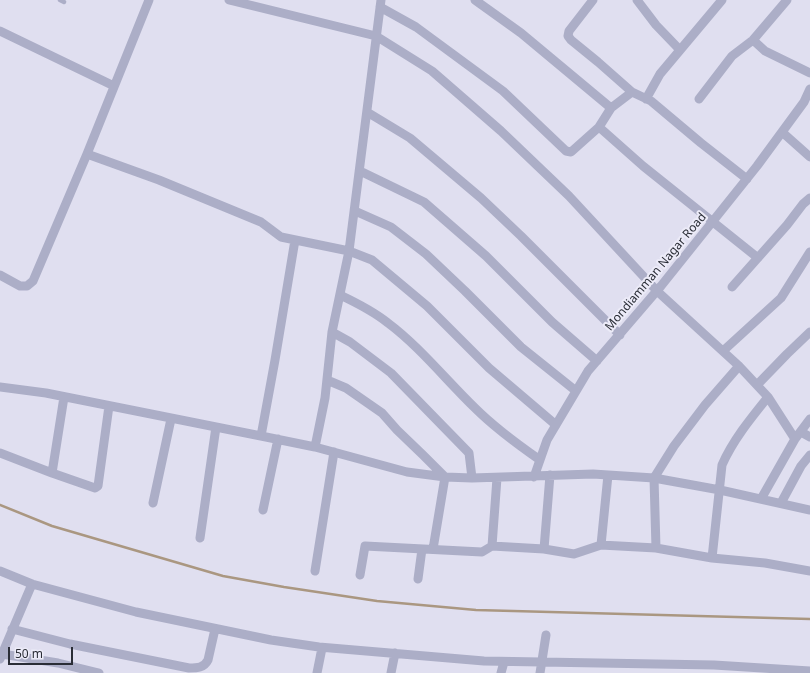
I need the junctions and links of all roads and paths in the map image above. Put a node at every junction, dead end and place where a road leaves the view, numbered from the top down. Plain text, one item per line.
1 (149, 0) edge
2 (229, 0) edge
3 (475, 0) edge
4 (593, 0) edge
5 (637, 0) edge
6 (722, 0) edge
7 (787, 0) edge
8 (380, 4) edge
9 (0, 31) edge
10 (376, 36) junction
11 (753, 40) junction
12 (680, 50) junction
13 (810, 73) edge
14 (114, 86) junction
15 (810, 89) edge
16 (632, 92) junction
17 (646, 99) junction
18 (699, 99) dead end
19 (611, 108) junction
20 (367, 112) junction
21 (599, 127) junction
22 (782, 132) junction
23 (87, 154) junction
24 (810, 157) edge
25 (360, 171) junction
26 (747, 179) junction
27 (810, 198) edge
28 (355, 211) junction
29 (713, 222) junction
30 (295, 240) junction
31 (350, 251) junction
32 (810, 252) edge
33 (758, 258) junction
34 (0, 275) edge
35 (732, 287) dead end
36 (657, 291) junction
37 (340, 295) junction
38 (332, 332) junction
39 (810, 332) edge
40 (620, 335) junction
41 (723, 351) junction
42 (597, 361) junction
43 (738, 366) junction
44 (327, 380) junction
45 (757, 385) junction
46 (0, 387) edge
47 (576, 391) junction
48 (64, 397) junction
49 (768, 397) junction
50 (109, 406) junction
51 (171, 418) junction
52 (810, 419) edge
53 (556, 425) junction
54 (216, 427) junction
55 (801, 432) junction
56 (261, 436) junction
57 (810, 437) edge
58 (278, 439) junction
59 (795, 439) junction
60 (315, 447) junction
61 (334, 452) junction
62 (0, 453) edge
63 (810, 455) edge
64 (540, 460) junction
65 (52, 473) junction
66 (550, 475) junction
67 (608, 475) junction
68 (534, 477) junction
69 (445, 478) junction
70 (472, 478) junction
71 (497, 478) junction
72 (654, 478) junction
73 (720, 490) junction
74 (761, 499) junction
75 (154, 503) dead end
76 (781, 503) junction
77 (263, 510) dead end
78 (810, 510) edge
79 (200, 538) dead end
80 (601, 545) junction
81 (492, 546) junction
82 (544, 548) junction
83 (656, 548) junction
84 (422, 549) junction
85 (433, 549) junction
86 (712, 558) junction
87 (0, 571) edge
88 (315, 571) dead end
89 (810, 571) edge
90 (360, 575) dead end
91 (418, 579) dead end
92 (32, 584) junction
93 (12, 629) junction
94 (215, 629) junction
95 (546, 635) dead end
96 (322, 648) junction
97 (396, 653) junction
98 (1, 656) edge
99 (504, 662) junction
100 (542, 662) junction
101 (675, 669) edge
102 (742, 670) edge
103 (810, 672) edge
104 (99, 673) edge
105 (317, 673) edge
106 (392, 673) edge
107 (501, 673) edge
108 (540, 673) edge

1 - 14 street
2 - 10 street
3 - 19 street
4 - 16 street
5 - 12 street
6 - 12 street
7 - 11 street
8 - 10 street
8 - 21 street
9 - 14 street
10 - 20 street
10 - 36 street
11 - 13 street
11 - 18 street
12 - 17 street
14 - 23 street
15 - 22 street, Mondiamman Nagar Road
16 - 17 street
16 - 19 street
17 - 26 street
19 - 21 street
20 - 25 street
20 - 40 street
21 - 29 street
22 - 24 street
22 - 26 street, Mondiamman Nagar Road
23 - 30 street
23 - 34 street
25 - 28 street
25 - 42 street
26 - 29 street, Mondiamman Nagar Road
27 - 33 street
28 - 31 street
28 - 47 street
29 - 33 street
29 - 36 street, Mondiamman Nagar Road
30 - 31 street
30 - 56 street
31 - 37 street
31 - 53 street
32 - 41 street
33 - 35 street
36 - 40 street, Mondiamman Nagar Road
36 - 41 street
37 - 38 street
37 - 64 street
38 - 44 street
38 - 70 street
39 - 45 street
40 - 42 street, Mondiamman Nagar Road
41 - 43 street
42 - 47 street, Mondiamman Nagar Road
43 - 45 street
43 - 72 street
44 - 60 street
44 - 69 street
45 - 49 street
46 - 48 street
47 - 53 street, Mondiamman Nagar Road
48 - 50 street
48 - 65 street
49 - 59 street
49 - 73 street
50 - 51 street
50 - 65 street
51 - 54 street
51 - 75 street
52 - 55 street
53 - 64 street, Mondiamman Nagar Road
54 - 56 street
54 - 79 street
55 - 57 street
55 - 59 street
56 - 58 street
58 - 60 street
58 - 77 street
59 - 74 street
60 - 61 street
61 - 69 street
61 - 88 street
62 - 65 street
63 - 76 street
64 - 68 street, Mondiamman Nagar Road
66 - 67 street
66 - 68 street
66 - 82 street
67 - 72 street
67 - 80 street
68 - 71 street
69 - 70 street
69 - 85 street
70 - 71 street
71 - 81 street
72 - 73 street
72 - 83 street
73 - 74 street
73 - 86 street
74 - 76 street
76 - 78 street
80 - 82 street
80 - 83 street
81 - 82 street
81 - 85 street
83 - 86 street
84 - 85 street
84 - 90 street
84 - 91 street
86 - 89 street
87 - 92 street
92 - 93 street
92 - 94 street
93 - 94 street
93 - 98 street
94 - 96 street
95 - 100 street
96 - 97 street
96 - 105 street
97 - 99 street
97 - 106 street
98 - 104 street
99 - 100 street
99 - 107 street
100 - 101 street
100 - 108 street
101 - 102 street
102 - 103 street

